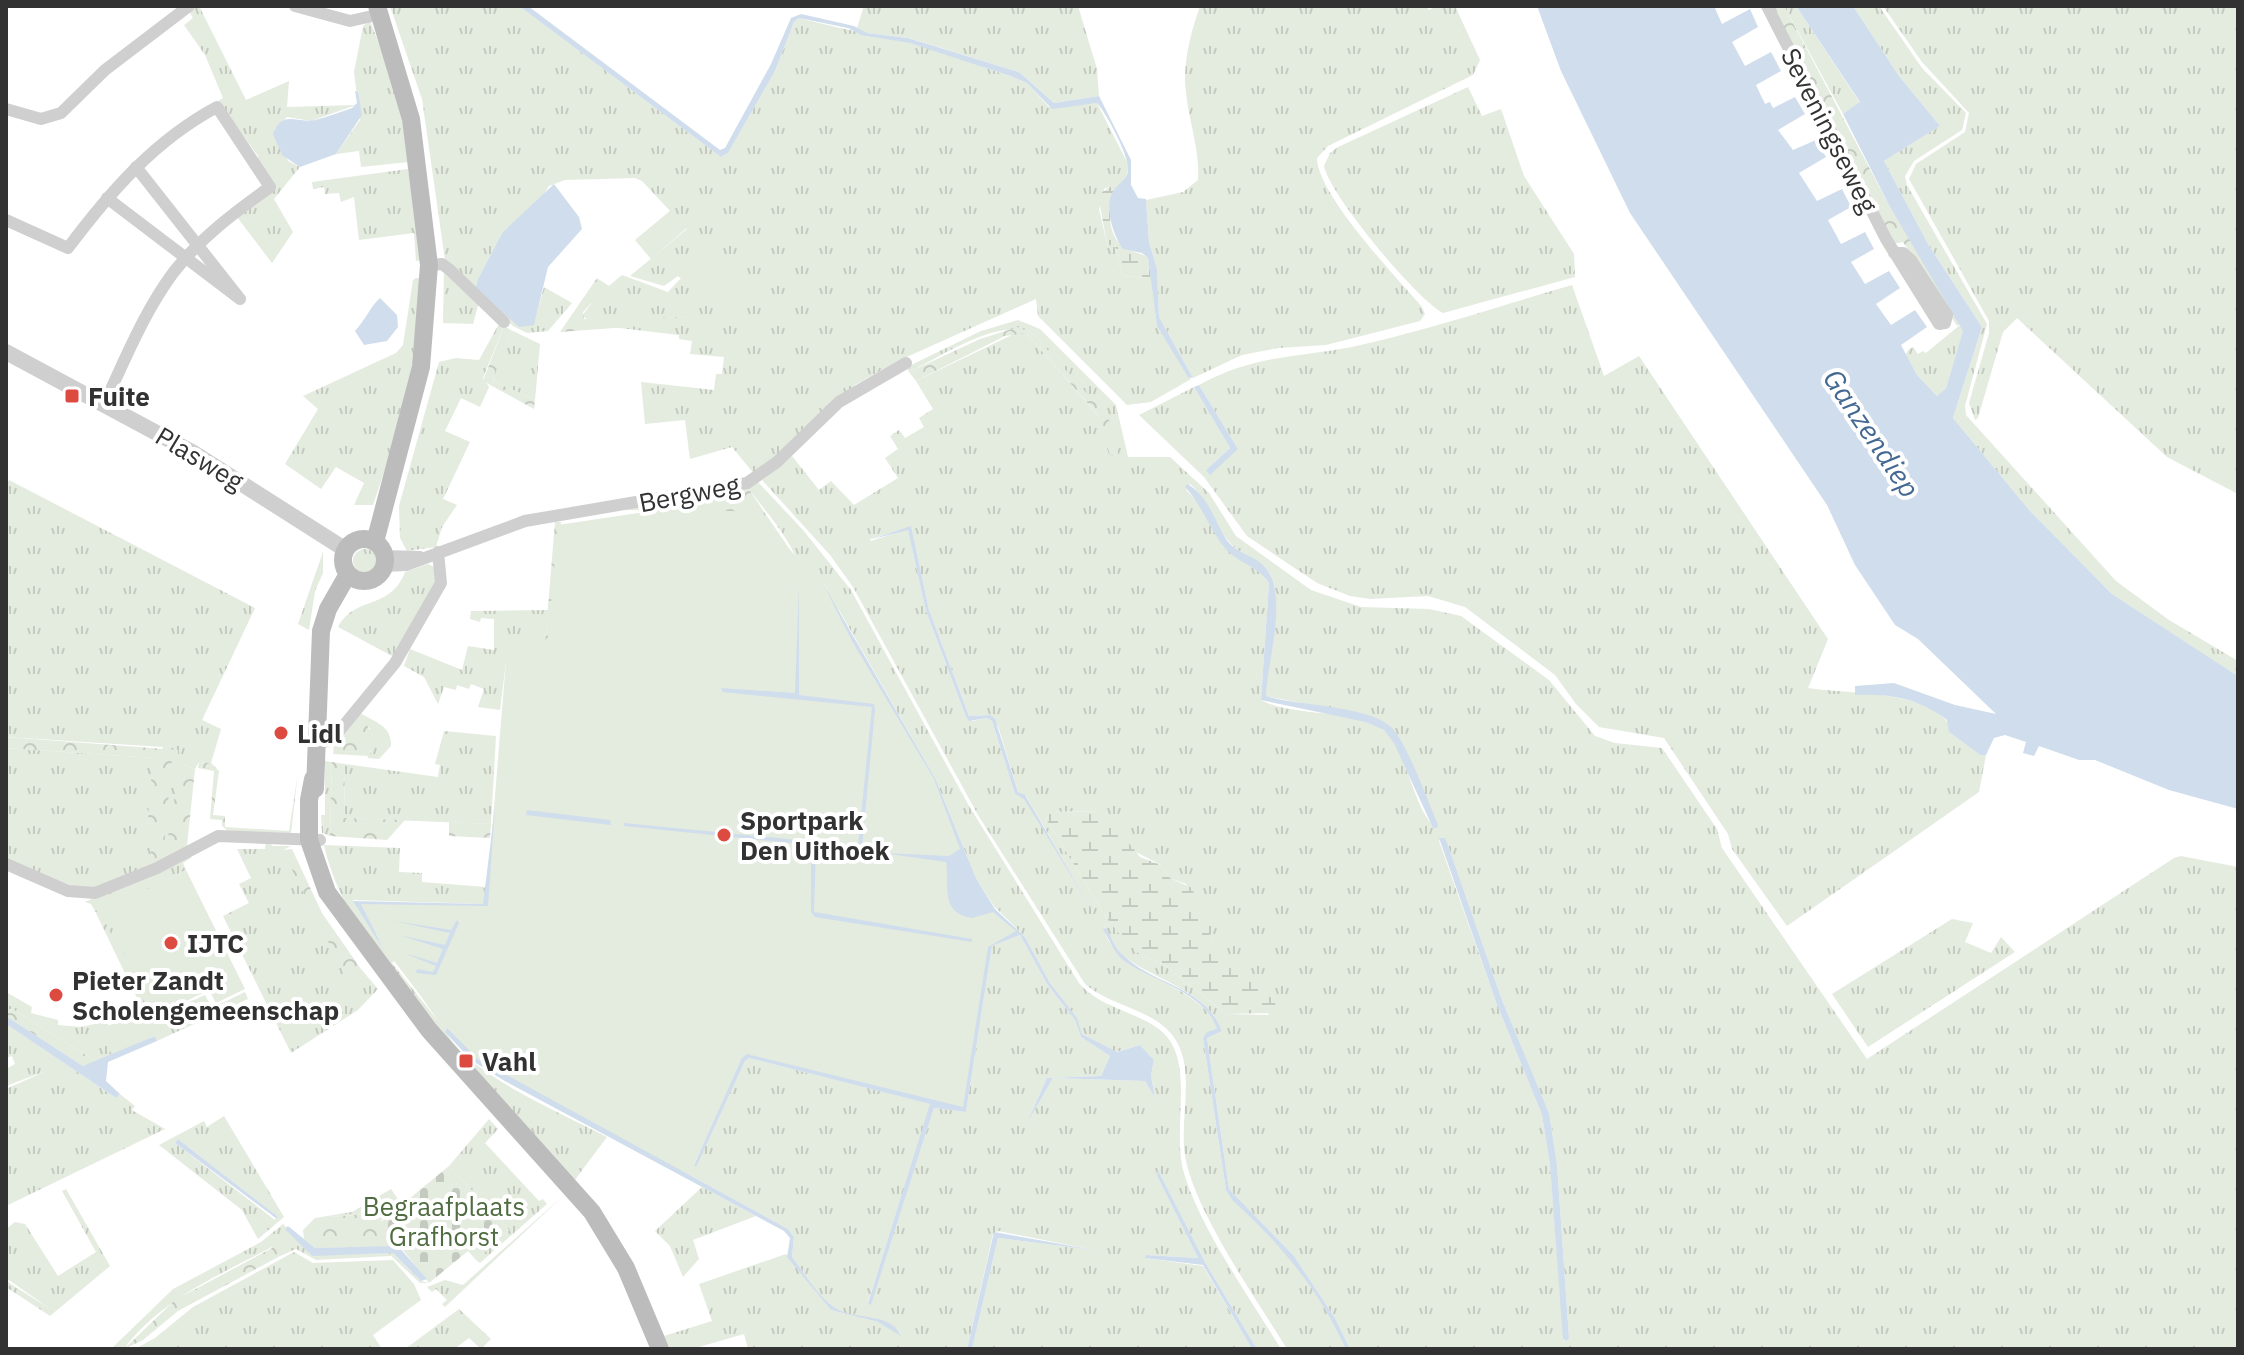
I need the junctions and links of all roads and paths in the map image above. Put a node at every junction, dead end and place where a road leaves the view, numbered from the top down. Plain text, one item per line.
1 (189, 6) edge
2 (295, 6) edge
3 (1767, 6) edge
4 (374, 11) edge
5 (6, 109) edge
6 (136, 167) junction
7 (107, 198) junction
8 (6, 220) edge
9 (198, 245) junction
10 (1894, 253) junction
11 (186, 258) junction
12 (429, 265) junction
13 (504, 322) dead end
14 (6, 352) edge
15 (906, 363) dead end
16 (104, 404) junction
17 (346, 550) junction
18 (377, 551) junction
19 (438, 552) junction
20 (353, 577) junction
21 (314, 742) junction
22 (314, 840) junction
23 (6, 864) edge
24 (660, 1349) edge

1 - 5 street
2 - 4 street
3 - 10 street, Seveningseweg
4 - 12 main road
6 - 7 street
6 - 9 street
6 - 9 street
7 - 8 street
7 - 11 street
9 - 11 street
9 - 11 street
10 - 10 street, Seveningseweg
11 - 16 street
12 - 13 street
12 - 18 main road
14 - 16 street, Plasweg
15 - 19 street, Bergweg
16 - 17 street, Plasweg
17 - 18 main road
17 - 20 main road
18 - 19 street, Bergweg
18 - 20 main road
19 - 21 street
20 - 21 main road
21 - 22 main road
22 - 23 street
22 - 24 main road

